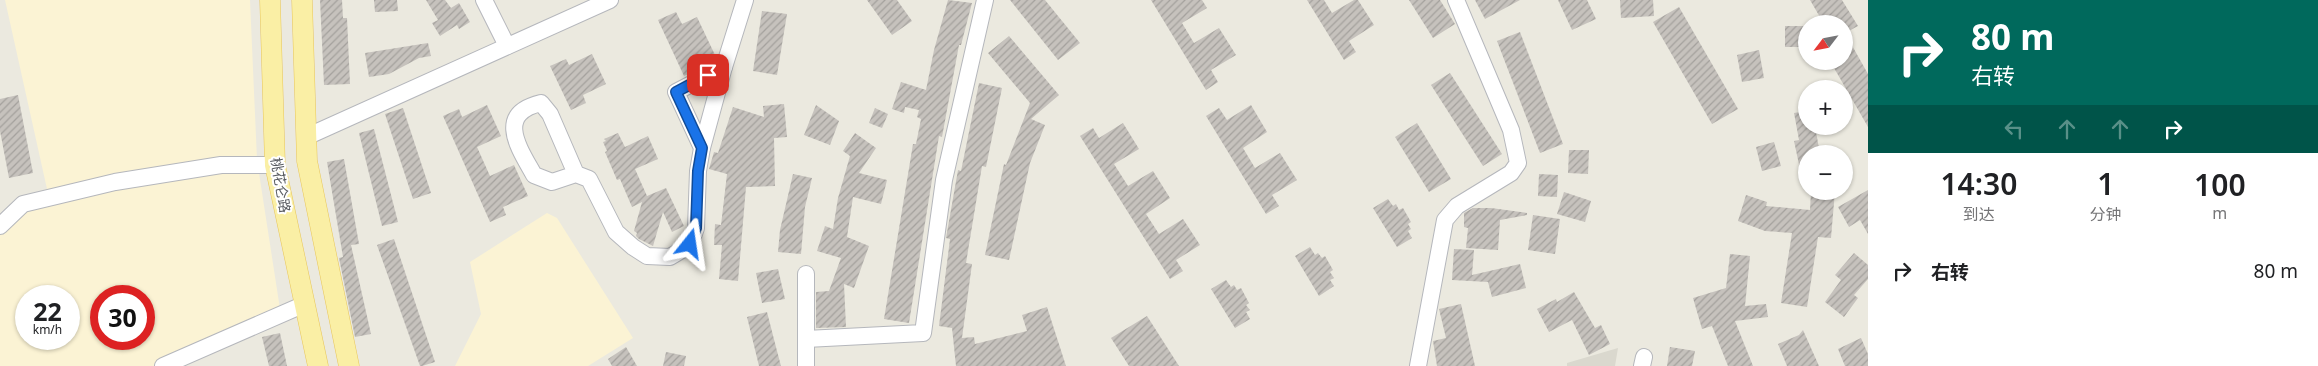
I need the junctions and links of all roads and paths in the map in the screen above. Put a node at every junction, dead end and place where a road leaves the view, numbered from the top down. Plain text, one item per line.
1 (270, 0) edge
2 (302, 0) edge
3 (484, 0) edge
4 (610, 0) edge
5 (744, 0) edge
6 (985, 0) edge
7 (1456, 0) edge
8 (507, 46) junction
9 (724, 67) junction
10 (306, 137) junction
11 (702, 148) junction
12 (276, 165) junction
13 (576, 174) junction
14 (0, 226) edge
15 (806, 274) dead end
16 (305, 304) junction
17 (806, 339) junction
18 (163, 366) edge
19 (318, 366) edge
20 (349, 366) edge
21 (806, 366) edge
22 (1418, 366) edge

1 - 12 main road, 桃花仑路
2 - 10 main road
3 - 8 street
4 - 8 street
5 - 9 street
6 - 17 street
7 - 22 street
8 - 10 street
9 - 11 street
9 - 11 street
10 - 20 main road
11 - 13 street
12 - 14 street
12 - 16 main road, 桃花仑路
13 - 13 street
15 - 17 street
16 - 18 street
16 - 19 main road, 桃花仑路
17 - 21 street

